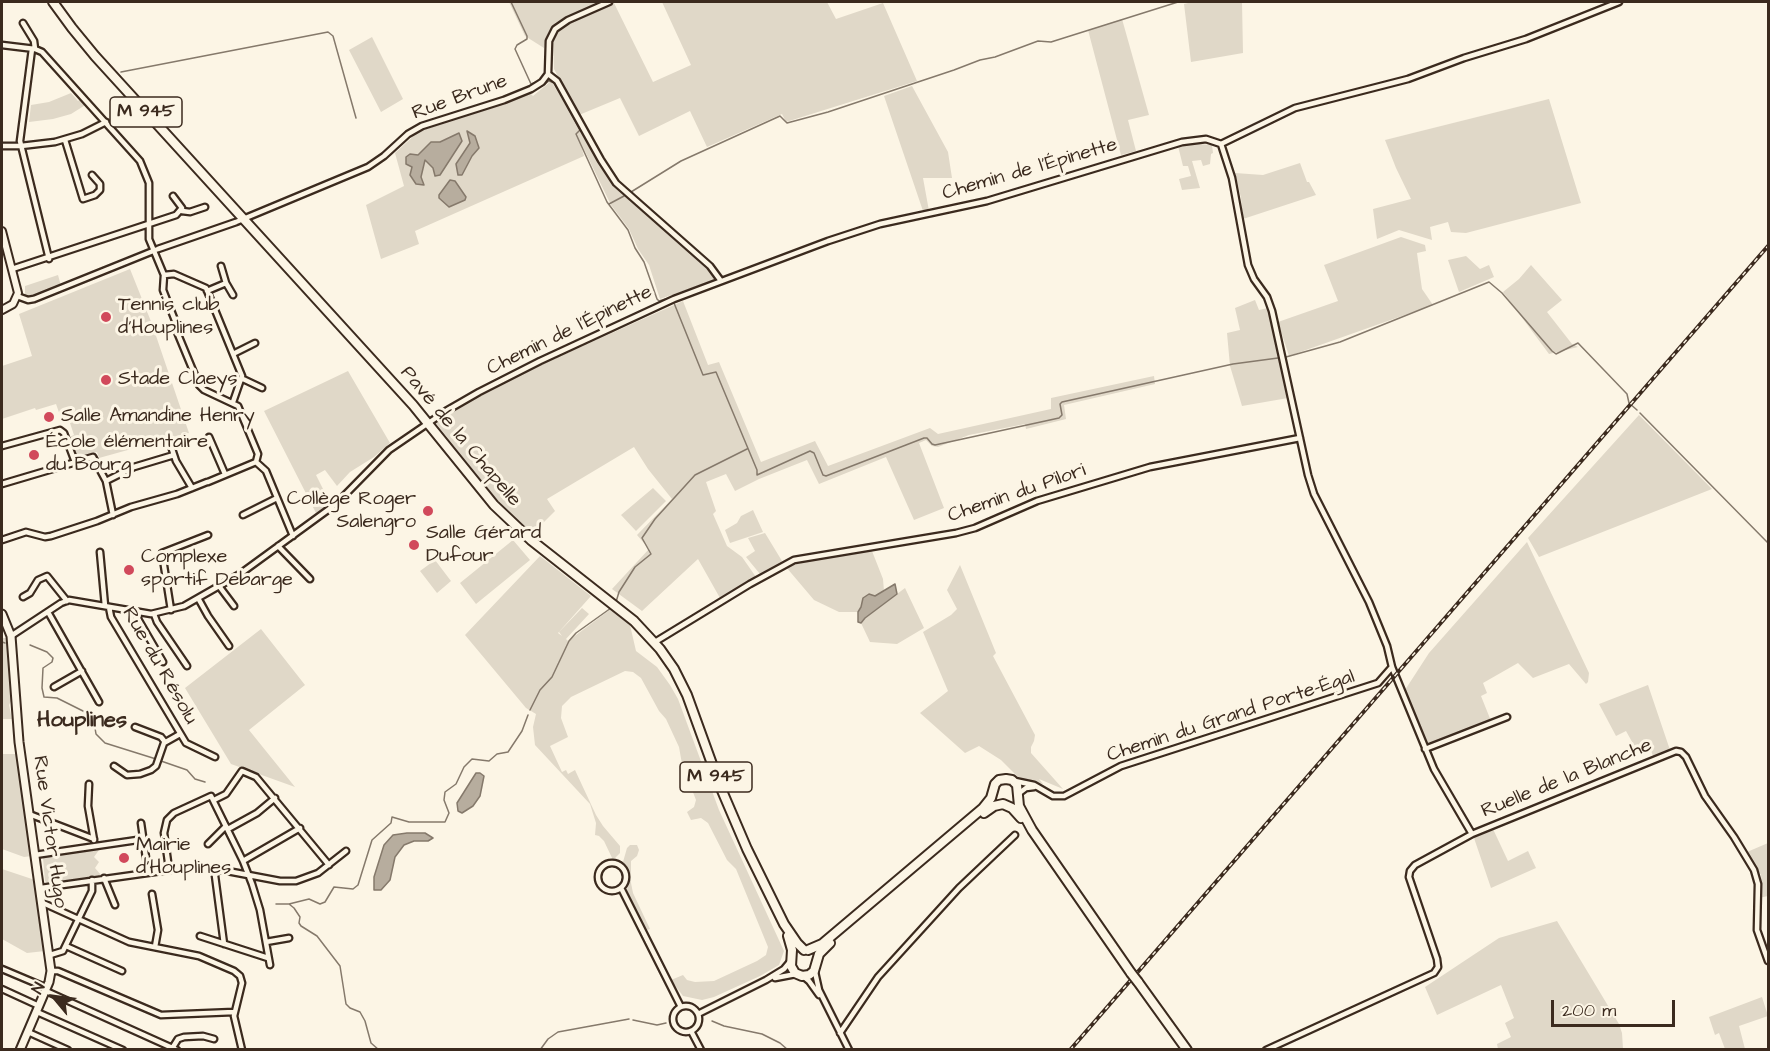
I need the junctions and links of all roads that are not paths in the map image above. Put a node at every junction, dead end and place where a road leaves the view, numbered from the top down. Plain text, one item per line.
1 (53, 2) edge
2 (609, 2) edge
3 (1619, 2) edge
4 (23, 23) dead end
5 (2, 45) edge
6 (33, 49) junction
7 (548, 74) junction
8 (106, 122) junction
9 (65, 140) junction
10 (1221, 144) junction
11 (2, 146) edge
12 (21, 146) junction
13 (92, 175) dead end
14 (173, 196) dead end
15 (205, 207) dead end
16 (182, 211) junction
17 (243, 219) junction
18 (147, 225) junction
19 (2, 231) edge
20 (153, 251) junction
21 (49, 258) junction
22 (221, 266) dead end
23 (12, 269) junction
24 (164, 275) junction
25 (721, 281) junction
26 (226, 282) junction
27 (207, 291) junction
28 (233, 295) dead end
29 (17, 296) junction
30 (2, 310) edge
31 (255, 343) dead end
32 (233, 354) junction
33 (243, 379) junction
34 (262, 387) dead end
35 (233, 402) junction
36 (428, 423) junction
37 (209, 437) dead end
38 (1300, 438) junction
39 (169, 440) dead end
40 (2, 446) edge
41 (174, 455) junction
42 (75, 462) junction
43 (256, 462) junction
44 (225, 474) junction
45 (105, 481) junction
46 (2, 484) edge
47 (192, 488) junction
48 (277, 498) junction
49 (113, 515) junction
50 (243, 515) dead end
51 (208, 535) dead end
52 (293, 536) junction
53 (2, 540) edge
54 (279, 546) junction
55 (100, 552) dead end
56 (310, 579) dead end
57 (219, 586) junction
58 (23, 597) dead end
59 (198, 598) junction
60 (67, 601) junction
61 (234, 606) dead end
62 (107, 607) junction
63 (171, 610) junction
64 (48, 612) junction
65 (138, 612) junction
66 (154, 614) junction
67 (2, 615) edge
68 (11, 636) junction
69 (655, 642) junction
70 (229, 646) dead end
71 (163, 662) dead end
72 (188, 666) dead end
73 (1392, 666) junction
74 (82, 671) junction
75 (54, 687) dead end
76 (99, 702) dead end
77 (1507, 717) dead end
78 (135, 726) dead end
79 (180, 734) junction
80 (165, 742) junction
81 (1425, 749) junction
82 (215, 757) dead end
83 (114, 766) dead end
84 (1011, 780) junction
85 (89, 784) dead end
86 (1042, 789) junction
87 (992, 793) junction
88 (1018, 795) junction
89 (275, 798) junction
90 (214, 800) junction
91 (1004, 805) junction
92 (29, 814) junction
93 (141, 823) dead end
94 (227, 827) junction
95 (300, 828) junction
96 (1032, 830) junction
97 (1472, 834) junction
98 (1015, 835) dead end
99 (94, 839) junction
100 (144, 839) junction
101 (208, 844) dead end
102 (95, 846) junction
103 (346, 851) dead end
104 (35, 855) junction
105 (243, 861) junction
106 (329, 865) junction
107 (214, 868) junction
108 (169, 869) junction
109 (148, 872) junction
110 (249, 875) junction
111 (104, 878) junction
112 (92, 880) junction
113 (41, 888) junction
114 (621, 888) junction
115 (152, 894) dead end
116 (42, 903) junction
117 (115, 905) dead end
118 (79, 919) junction
119 (784, 924) junction
120 (200, 936) dead end
121 (289, 938) dead end
122 (266, 942) junction
123 (224, 944) junction
124 (66, 946) junction
125 (154, 947) junction
126 (806, 950) junction
127 (50, 955) junction
128 (268, 958) junction
129 (791, 959) junction
130 (1768, 961) edge
131 (270, 965) dead end
132 (816, 966) junction
133 (2, 969) edge
134 (51, 971) junction
135 (122, 971) dead end
136 (800, 975) junction
137 (766, 981) junction
138 (46, 989) junction
139 (2, 992) edge
140 (681, 1007) junction
141 (38, 1009) junction
142 (234, 1012) junction
143 (698, 1014) junction
144 (832, 1018) junction
145 (691, 1031) junction
146 (28, 1032) junction
147 (840, 1033) junction
148 (214, 1039) dead end
149 (175, 1048) edge
150 (21, 1050) edge
151 (68, 1050) edge
152 (123, 1050) edge
153 (242, 1050) edge
154 (701, 1050) edge
155 (849, 1050) edge
156 (1187, 1050) edge
157 (1266, 1050) edge

1 - 17 main road, Pavé de la Chapelle / M 945
2 - 7 street
3 - 10 street
4 - 6 street
5 - 6 street
6 - 8 street
6 - 12 street
7 - 17 street, Rue Brune
7 - 25 street
8 - 9 street
8 - 18 street
9 - 12 street
9 - 13 street
10 - 25 street, Chemin de l'Épinette
10 - 38 street, Ruelle de la Blanche
11 - 12 street
12 - 21 street
14 - 16 street
15 - 16 street
16 - 18 street
17 - 20 street, Rue Brune
17 - 36 main road, Pavé de la Chapelle / M 945
18 - 20 street
18 - 21 street
19 - 23 street
20 - 24 street
20 - 29 street, Rue Brune
21 - 23 street
22 - 26 street
23 - 29 street
24 - 27 street
24 - 35 street
25 - 36 street, Chemin de l'Épinette
26 - 27 street
26 - 28 street
27 - 32 street
29 - 30 street
31 - 32 street
32 - 33 street
33 - 34 street
33 - 35 street
35 - 43 street
36 - 52 street, Chemin de l'Épinette
36 - 69 main road, Pavé de la Chapelle / M 945
37 - 44 street
38 - 69 street, Chemin du Pilori
38 - 73 street, Ruelle de la Blanche
39 - 41 street
40 - 42 street
41 - 45 street
41 - 47 street
42 - 45 street
42 - 46 street
43 - 44 street
43 - 48 street
44 - 47 street
45 - 49 street
47 - 49 street
48 - 50 street
48 - 52 street
49 - 53 street
51 - 63 street
52 - 54 street, Chemin de l'Épinette
54 - 56 street
54 - 57 street, Chemin de l'Épinette
55 - 62 street, Rue du Résolu
57 - 59 street, Chemin de l'Épinette
57 - 61 street
58 - 60 street
59 - 63 street, Chemin de l'Épinette
59 - 70 street
60 - 62 street
60 - 64 street
62 - 65 street
62 - 79 street, Rue du Résolu
63 - 66 street, Chemin de l'Épinette
64 - 68 street
64 - 74 street
65 - 66 street
65 - 71 street
66 - 72 street
67 - 68 main road, Rue Victor Hugo
68 - 92 main road, Rue Victor Hugo
69 - 119 main road, Pavé de la Chapelle / M 945
73 - 81 street, Ruelle de la Blanche
73 - 86 street, Chemin du Grand Porte-Égal
74 - 75 street
74 - 76 street
77 - 81 street
78 - 80 street
79 - 80 street
79 - 82 street, Rue du Résolu
80 - 83 street
81 - 97 street, Ruelle de la Blanche
84 - 86 street, Chemin du Grand Porte-Égal
84 - 87 main road
84 - 88 main road
85 - 99 street
86 - 88 street, Chemin du Grand Porte-Égal
87 - 91 main road
87 - 126 main road
88 - 91 main road
88 - 96 main road
89 - 90 street
89 - 94 street
89 - 95 street
90 - 94 street
90 - 108 street
91 - 96 main road
91 - 132 main road
92 - 99 street
92 - 104 main road, Rue Victor Hugo
93 - 100 street
94 - 101 street
94 - 105 street
95 - 105 street
95 - 106 street
96 - 156 main road, bridge
97 - 130 street, Ruelle de la Blanche
97 - 157 street
98 - 147 street
99 - 102 street
100 - 102 street
100 - 109 street
102 - 104 street
103 - 106 street
104 - 113 main road, Rue Victor Hugo
105 - 110 street
106 - 110 street
107 - 108 street
107 - 110 street
107 - 123 street
108 - 109 street
109 - 111 street
110 - 122 street
111 - 112 street
111 - 117 street
112 - 113 street
112 - 118 street
113 - 116 main road, Rue Victor Hugo
114 - 114 street
114 - 140 street
115 - 125 street
116 - 118 street
116 - 127 main road, Rue Victor Hugo
118 - 124 street
118 - 125 street
119 - 126 main road, Pavé de la Chapelle / M 945
119 - 129 main road, Pavé de la Chapelle / M 945
120 - 123 street
121 - 122 street
122 - 128 street
123 - 128 street
124 - 127 street
124 - 135 street
125 - 142 street
126 - 129 main road
126 - 132 main road, Pavé de la Chapelle
127 - 134 main road, Rue Victor Hugo
128 - 131 street
129 - 136 main road, Pavé de la Chapelle
129 - 137 street
132 - 136 main road
132 - 144 street, Pavé de la Chapelle
133 - 138 street
134 - 138 main road, Rue Victor Hugo
134 - 142 street
136 - 137 street
136 - 144 street
137 - 143 street
138 - 141 main road, Rue Victor Hugo
138 - 149 street
139 - 141 street
140 - 143 street
140 - 145 street
141 - 146 main road, Rue Victor Hugo
141 - 152 street
142 - 153 street
143 - 145 street
144 - 147 street, Pavé de la Chapelle
145 - 154 street
146 - 150 main road, Rue Victor Hugo
146 - 151 street
147 - 155 street, Pavé de la Chapelle
148 - 149 street

